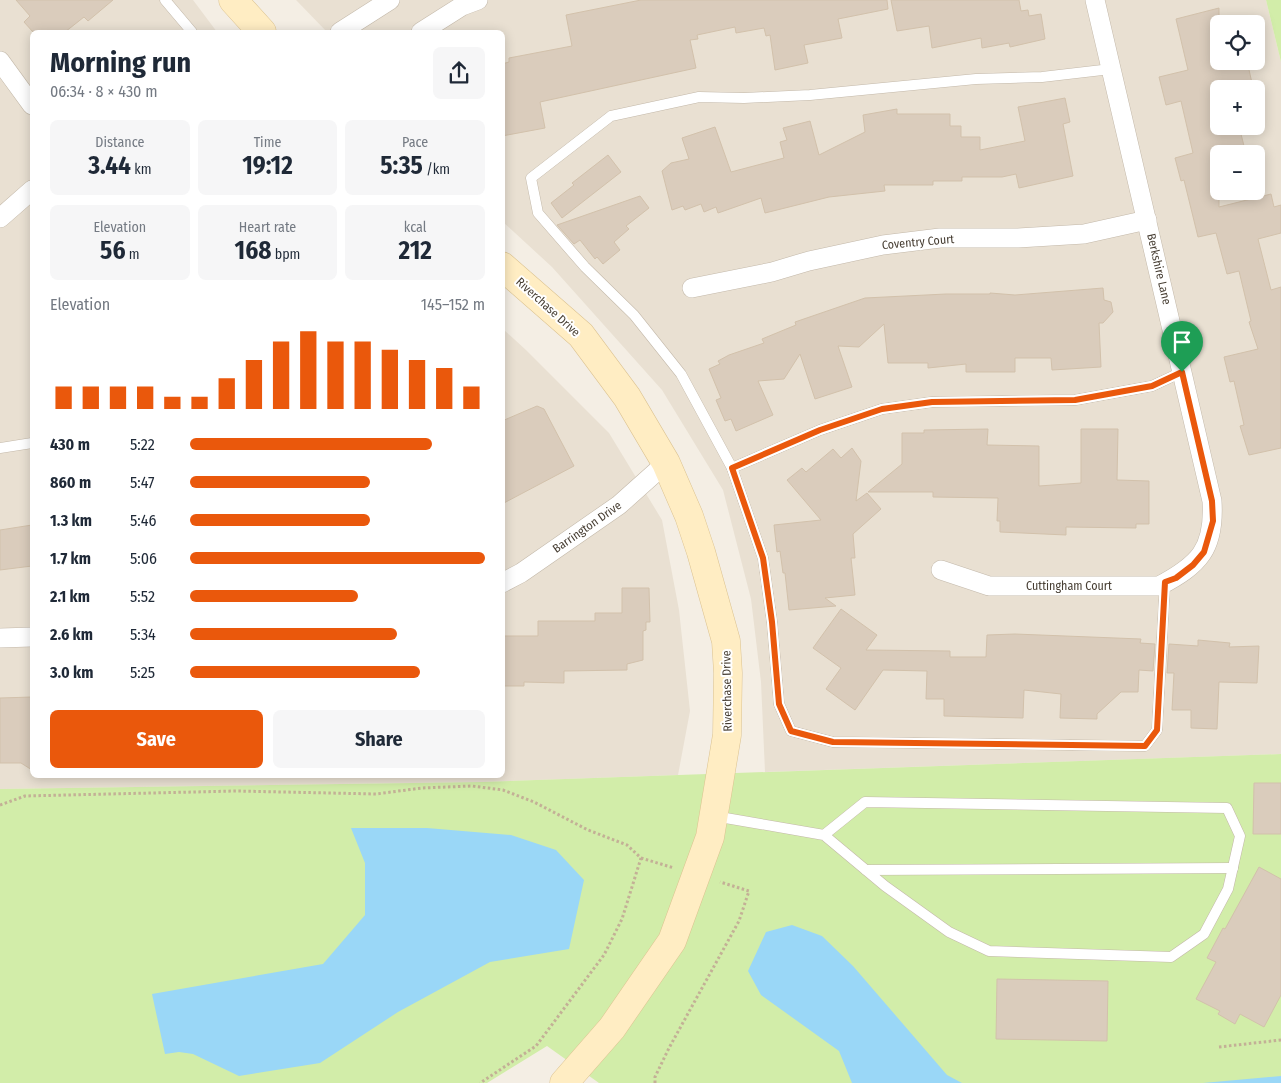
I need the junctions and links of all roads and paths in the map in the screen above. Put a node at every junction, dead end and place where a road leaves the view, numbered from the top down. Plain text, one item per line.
1 (165, 0) edge
2 (233, 0) edge
3 (390, 0) edge
4 (478, 0) edge
5 (1095, 0) edge
6 (190, 30) edge
7 (260, 30) edge
8 (343, 30) edge
9 (424, 30) edge
10 (0, 62) edge
11 (1111, 69) junction
12 (30, 102) edge
13 (30, 192) edge
14 (0, 218) edge
15 (1148, 220) junction
16 (505, 269) edge
17 (692, 288) dead end
18 (1182, 372) junction
19 (30, 443) edge
20 (0, 448) edge
21 (666, 463) junction
22 (732, 468) junction
23 (1193, 565) joint
24 (941, 570) dead end
25 (505, 581) edge
26 (1165, 582) junction
27 (30, 637) edge
28 (0, 638) edge
29 (0, 804) edge
30 (713, 816) junction
31 (824, 835) junction
32 (1233, 868) junction
33 (866, 870) junction
34 (724, 883) dead end
35 (1281, 1040) edge
36 (1219, 1047) dead end
37 (480, 1083) edge
38 (564, 1083) edge
39 (655, 1083) edge

1 - 6 lane
2 - 7 street
3 - 8 street
4 - 9 street
5 - 11 street, Berkshire Lane
10 - 12 street
11 - 15 street, Berkshire Lane
11 - 22 lane
13 - 14 street
15 - 17 street, Coventry Court
15 - 18 street, Berkshire Lane
16 - 21 street, Riverchase Drive
18 - 22 lane
18 - 23 street, Berkshire Lane
19 - 20 lane
21 - 25 street, Barrington Drive
21 - 30 street, Riverchase Drive
22 - 26 lane
23 - 26 street, Cuttingham Court
24 - 26 street, Cuttingham Court
27 - 28 street
29 - 37 path
30 - 31 lane
30 - 38 street, Riverchase Drive
31 - 32 lane
31 - 33 lane
32 - 33 lane
32 - 33 lane
34 - 39 path
35 - 36 path

